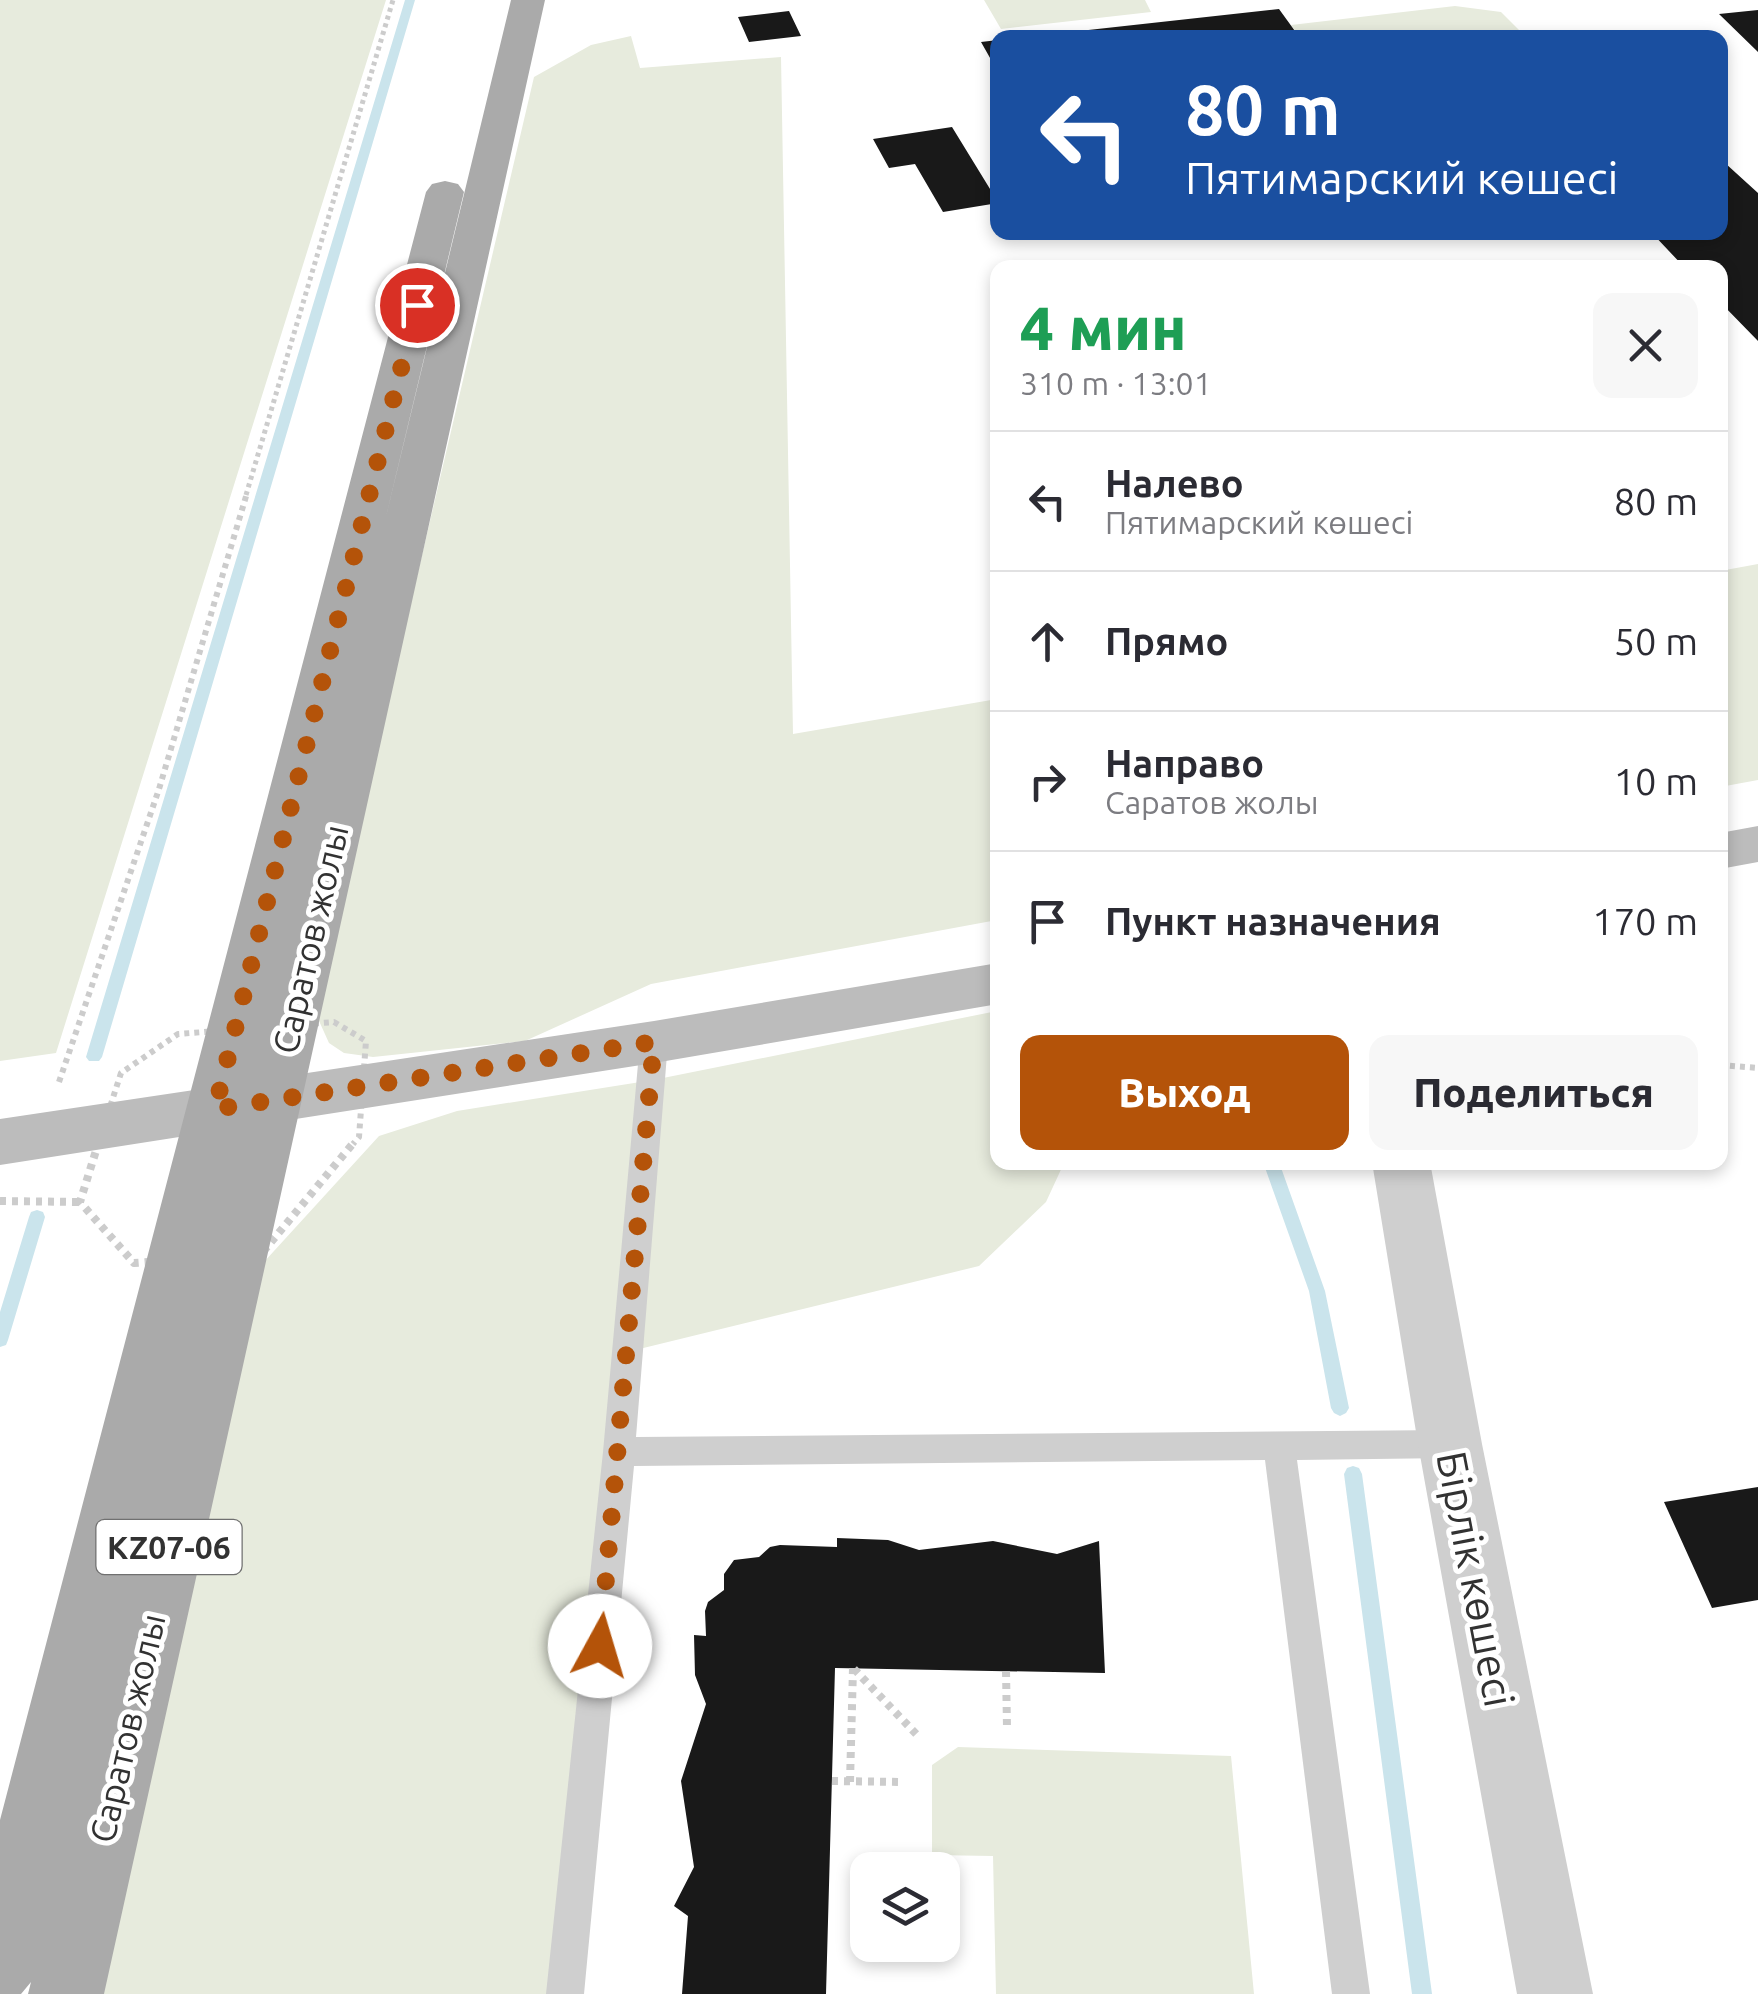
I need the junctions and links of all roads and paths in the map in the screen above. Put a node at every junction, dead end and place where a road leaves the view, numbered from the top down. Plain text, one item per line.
1 (393, 0) edge
2 (493, 0) edge
3 (528, 0) edge
4 (1758, 844) edge
5 (1728, 850) edge
6 (990, 984) edge
7 (654, 1042) junction
8 (1728, 1066) edge
9 (1758, 1068) edge
10 (59, 1082) dead end
11 (244, 1105) junction
12 (0, 1142) edge
13 (1402, 1170) edge
14 (0, 1201) edge
15 (80, 1202) dead end
16 (1279, 1444) junction
17 (1450, 1444) junction
18 (619, 1452) junction
19 (1006, 1671) dead end
20 (1007, 1727) dead end
21 (919, 1737) dead end
22 (832, 1781) dead end
23 (850, 1782) junction
24 (901, 1782) dead end
25 (0, 1966) edge
26 (66, 1994) edge
27 (565, 1994) edge
28 (1351, 1994) edge
29 (1555, 1994) edge

1 - 10 path
2 - 11 main road, Саратов жолы / KZ07-06
3 - 11 main road, Саратов жолы / KZ07-06
4 - 5 main road
6 - 7 main road
7 - 11 main road
7 - 18 lane
8 - 9 path
11 - 12 main road
11 - 25 main road, Саратов жолы / KZ07-06
11 - 26 main road, Саратов жолы / KZ07-06
13 - 17 street, Бірлік көшесі
14 - 15 path
16 - 17 lane
16 - 18 lane
16 - 28 lane
17 - 29 street, Бірлік көшесі
18 - 27 lane
19 - 20 path
21 - 23 path
22 - 23 path
23 - 24 path

